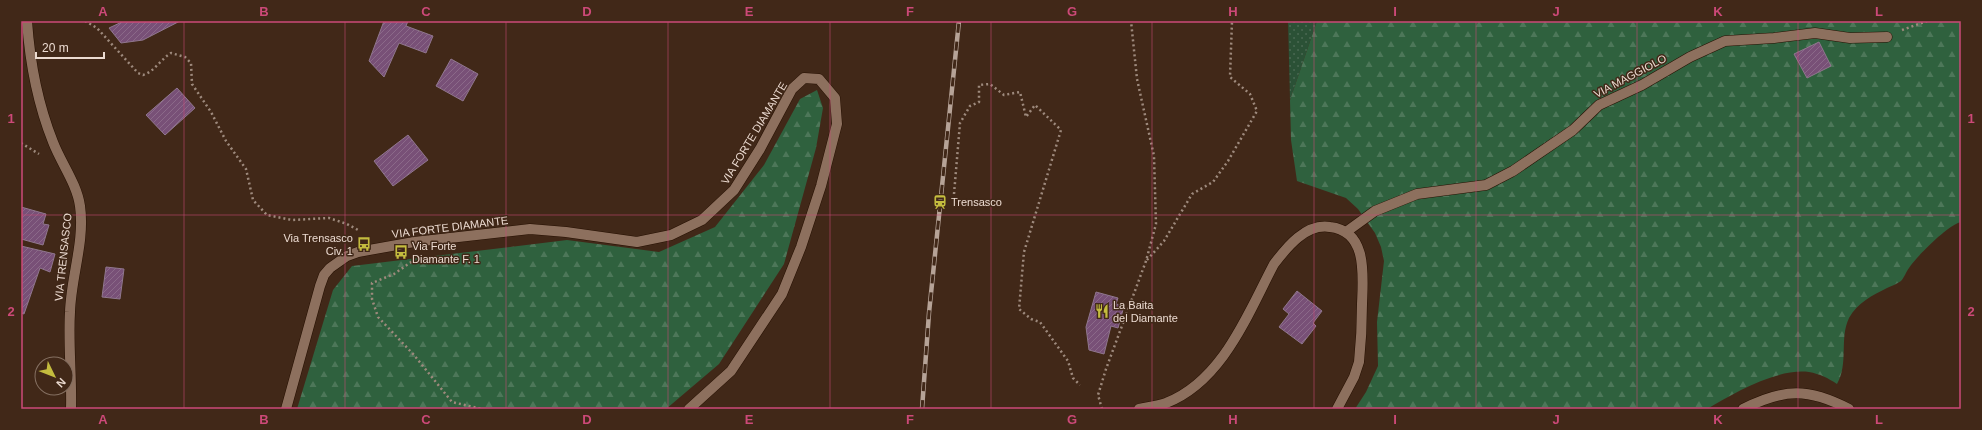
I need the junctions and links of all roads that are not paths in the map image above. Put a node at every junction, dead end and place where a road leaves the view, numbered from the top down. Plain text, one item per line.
1 (27, 21) edge
2 (1887, 37) road end
3 (1346, 232) junction
4 (71, 409) edge
5 (286, 409) edge
6 (689, 409) edge
7 (1139, 409) edge
8 (1337, 409) edge
9 (1743, 409) edge
10 (1850, 409) edge

1 - 4 main road, VIA TRENSASCO
2 - 3 main road, VIA MAGGIOLO
3 - 7 main road
3 - 8 main road
5 - 6 main road, VIA FORTE DIAMANTE
9 - 10 main road

